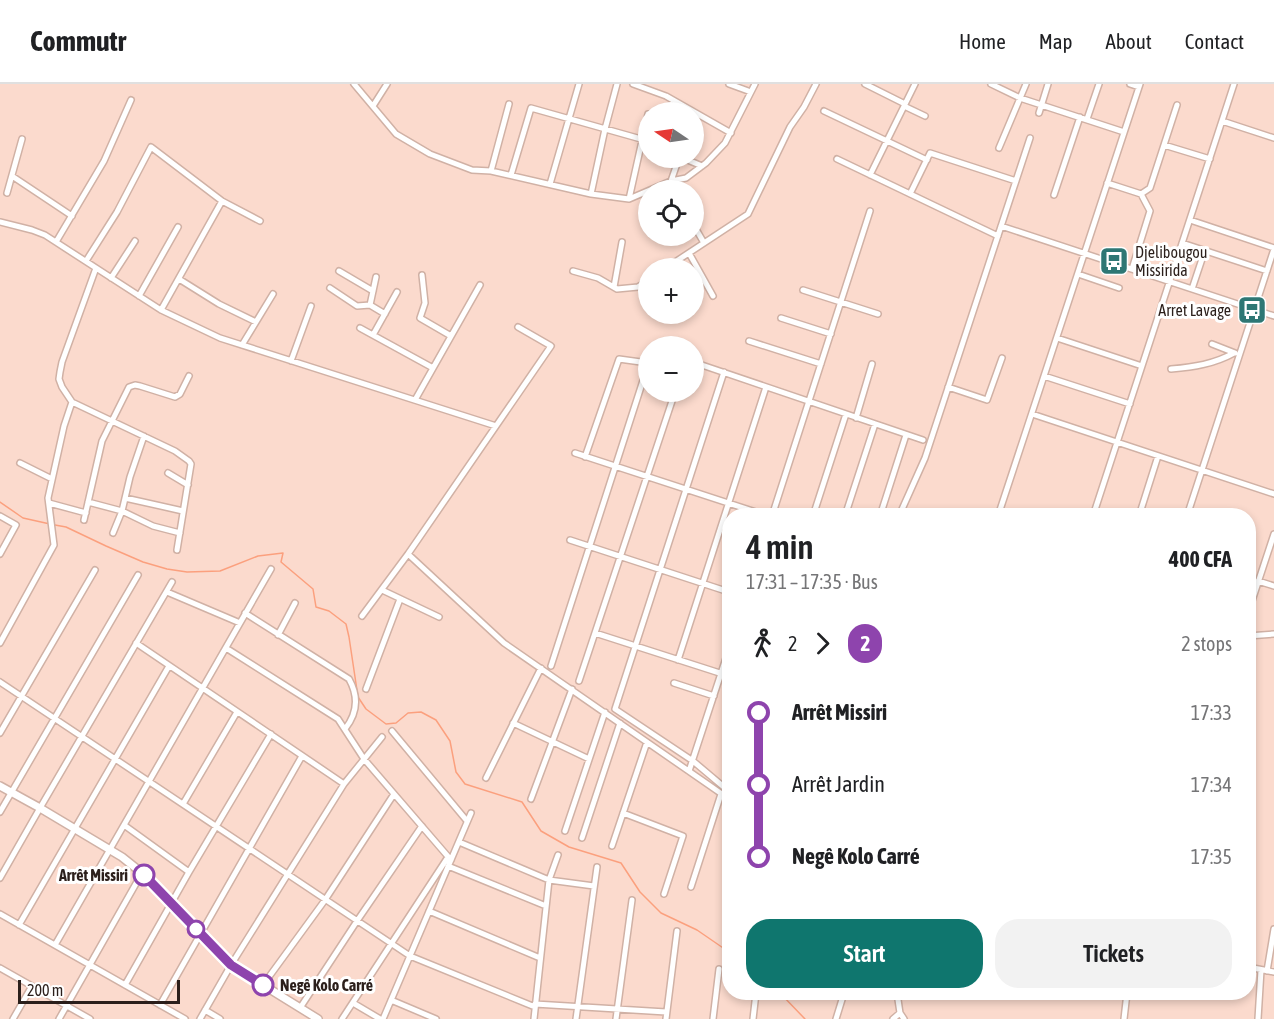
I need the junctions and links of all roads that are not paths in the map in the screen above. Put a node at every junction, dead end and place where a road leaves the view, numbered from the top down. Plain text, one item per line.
1 (354, 84) edge
2 (387, 84) edge
3 (579, 84) edge
4 (617, 84) edge
5 (633, 84) edge
6 (729, 84) edge
7 (755, 84) edge
8 (816, 84) edge
9 (865, 84) edge
10 (915, 84) edge
11 (991, 84) edge
12 (1026, 84) edge
13 (1048, 84) edge
14 (1099, 84) edge
15 (1130, 84) edge
16 (1234, 84) edge
17 (1139, 86) edge
18 (751, 92) junction
19 (1020, 98) junction
20 (131, 100) dead end
21 (676, 102) edge
22 (508, 104) dead end
23 (905, 105) junction
24 (1042, 105) junction
25 (1177, 105) dead end
26 (373, 106) junction
27 (824, 111) dead end
28 (1039, 113) dead end
29 (925, 116) dead end
30 (1080, 117) junction
31 (704, 118) edge
32 (569, 119) junction
33 (1087, 119) junction
34 (1222, 121) junction
35 (605, 129) junction
36 (1124, 132) junction
37 (731, 133) junction
38 (638, 138) edge
39 (1030, 138) dead end
40 (1274, 138) edge
41 (22, 139) dead end
42 (887, 141) junction
43 (1164, 145) junction
44 (999, 148) dead end
45 (837, 159) dead end
46 (1210, 159) junction
47 (927, 160) junction
48 (704, 164) edge
49 (638, 166) edge
50 (699, 168) edge
51 (491, 171) junction
52 (511, 175) junction
53 (870, 175) junction
54 (12, 176) junction
55 (676, 180) edge
56 (1016, 181) junction
57 (1107, 183) junction
58 (550, 184) junction
59 (7, 193) dead end
60 (591, 194) junction
61 (910, 194) junction
62 (1141, 194) junction
63 (638, 195) edge
64 (1054, 195) dead end
65 (629, 199) junction
66 (222, 201) junction
67 (870, 211) dead end
68 (72, 216) junction
69 (1190, 220) junction
70 (261, 221) dead end
71 (0, 222) edge
72 (1001, 226) junction
73 (178, 227) dead end
74 (998, 236) junction
75 (135, 241) dead end
76 (56, 242) junction
77 (622, 243) dead end
78 (704, 243) edge
79 (1182, 243) junction
80 (700, 246) edge
81 (1274, 249) edge
82 (1204, 250) junction
83 (689, 253) junction
84 (1084, 253) junction
85 (681, 258) edge
86 (86, 261) junction
87 (96, 268) junction
88 (1132, 269) junction
89 (339, 271) dead end
90 (573, 271) dead end
91 (1267, 271) junction
92 (1078, 274) junction
93 (422, 275) dead end
94 (376, 277) dead end
95 (111, 278) junction
96 (179, 279) junction
97 (1170, 281) junction
98 (480, 285) dead end
99 (614, 287) junction
100 (638, 287) edge
101 (330, 288) dead end
102 (1119, 288) dead end
103 (1192, 289) junction
104 (804, 290) dead end
105 (373, 291) junction
106 (397, 292) dead end
107 (273, 294) dead end
108 (139, 296) junction
109 (713, 296) dead end
110 (841, 302) junction
111 (370, 305) junction
112 (311, 306) dead end
113 (1254, 309) junction
114 (161, 310) junction
115 (385, 314) junction
116 (878, 314) dead end
117 (1274, 316) edge
118 (781, 318) dead end
119 (256, 322) junction
120 (518, 327) dead end
121 (360, 328) dead end
122 (831, 334) junction
123 (373, 335) junction
124 (451, 336) junction
125 (1057, 338) junction
126 (750, 341) dead end
127 (1212, 344) dead end
128 (242, 345) junction
129 (1237, 353) junction
130 (1002, 358) dead end
131 (291, 361) junction
132 (638, 362) edge
133 (821, 364) junction
134 (872, 364) dead end
135 (704, 366) edge
136 (1142, 366) junction
137 (433, 368) junction
138 (1171, 369) dead end
139 (724, 372) junction
140 (189, 376) dead end
141 (1044, 376) junction
142 (766, 387) junction
143 (948, 387) junction
144 (638, 395) edge
145 (415, 400) junction
146 (809, 401) junction
147 (72, 402) junction
148 (672, 402) edge
149 (1130, 404) junction
150 (846, 414) junction
151 (1032, 414) junction
152 (856, 417) junction
153 (112, 421) junction
154 (875, 424) junction
155 (496, 426) junction
156 (906, 435) junction
157 (144, 436) junction
158 (922, 440) dead end
159 (1117, 442) junction
160 (575, 453) dead end
161 (1158, 456) junction
162 (585, 457) junction
163 (20, 463) dead end
164 (615, 466) junction
165 (1202, 470) junction
166 (168, 473) dead end
167 (647, 477) junction
168 (52, 479) junction
169 (188, 485) junction
170 (686, 489) junction
171 (1274, 494) edge
172 (125, 498) junction
173 (88, 502) junction
174 (49, 503) junction
175 (728, 503) junction
176 (726, 508) edge
177 (744, 508) edge
178 (773, 508) edge
179 (816, 508) edge
180 (848, 508) edge
181 (883, 508) edge
182 (903, 508) edge
183 (1001, 508) edge
184 (1096, 508) edge
185 (1141, 508) edge
186 (1190, 508) edge
187 (122, 511) junction
188 (183, 512) junction
189 (86, 513) junction
190 (0, 516) edge
191 (84, 520) dead end
192 (722, 522) edge
193 (113, 533) dead end
194 (180, 533) junction
195 (1274, 534) edge
196 (570, 540) dead end
197 (589, 546) junction
198 (177, 550) dead end
199 (0, 554) edge
200 (408, 554) junction
201 (620, 556) junction
202 (271, 569) dead end
203 (660, 569) junction
204 (95, 570) dead end
205 (138, 575) dead end
206 (1258, 581) junction
207 (172, 582) dead end
208 (703, 583) junction
209 (1274, 586) edge
210 (1256, 587) edge
211 (381, 590) junction
212 (722, 590) edge
213 (167, 592) junction
214 (400, 599) junction
215 (295, 603) dead end
216 (245, 614) junction
217 (362, 616) dead end
218 (440, 617) dead end
219 (240, 623) junction
220 (595, 633) junction
221 (1274, 634) edge
222 (278, 635) junction
223 (1256, 635) edge
224 (0, 643) edge
225 (136, 644) junction
226 (635, 646) junction
227 (226, 648) junction
228 (678, 660) junction
229 (169, 666) junction
230 (551, 666) dead end
231 (541, 668) junction
232 (722, 671) edge
233 (721, 674) junction
234 (579, 681) dead end
235 (0, 682) edge
236 (674, 683) dead end
237 (202, 688) junction
238 (366, 689) dead end
239 (572, 690) junction
240 (21, 696) junction
241 (714, 696) junction
242 (237, 712) junction
243 (604, 712) junction
244 (54, 719) junction
245 (513, 723) junction
246 (620, 723) junction
247 (345, 729) junction
248 (392, 731) dead end
249 (0, 733) edge
250 (271, 734) junction
251 (82, 737) junction
252 (382, 737) dead end
253 (552, 742) junction
254 (647, 742) junction
255 (302, 756) junction
256 (115, 759) junction
257 (364, 759) junction
258 (589, 759) junction
259 (693, 761) junction
260 (690, 771) junction
261 (486, 778) dead end
262 (149, 782) junction
263 (344, 784) junction
264 (722, 785) edge
265 (0, 786) edge
266 (11, 793) junction
267 (394, 794) junction
268 (722, 794) joint
269 (531, 799) dead end
270 (183, 804) junction
271 (40, 808) junction
272 (0, 812) edge
273 (471, 813) dead end
274 (623, 813) junction
275 (467, 821) junction
276 (124, 825) junction
277 (422, 826) junction
278 (216, 827) junction
279 (74, 829) junction
280 (565, 831) dead end
281 (582, 838) dead end
282 (459, 842) junction
283 (612, 846) dead end
284 (249, 849) junction
285 (110, 850) junction
286 (558, 855) dead end
287 (449, 861) junction
288 (597, 867) dead end
289 (189, 872) junction
290 (142, 873) junction
291 (287, 874) junction
292 (0, 878) edge
293 (549, 880) junction
294 (594, 886) junction
295 (691, 886) dead end
296 (664, 894) dead end
297 (325, 900) junction
298 (632, 900) dead end
299 (171, 903) junction
300 (546, 906) junction
301 (429, 911) junction
302 (0, 914) edge
303 (357, 921) junction
304 (19, 925) junction
305 (1274, 928) edge
306 (676, 931) dead end
307 (201, 933) junction
308 (391, 944) junction
309 (55, 945) junction
310 (410, 956) junction
311 (540, 958) junction
312 (90, 965) junction
313 (231, 965) junction
314 (0, 968) edge
315 (719, 969) dead end
316 (1267, 971) edge
317 (125, 985) junction
318 (263, 985) junction
319 (32, 986) junction
320 (391, 1000) junction
321 (755, 1000) edge
322 (842, 1000) edge
323 (898, 1000) edge
324 (1126, 1000) edge
325 (353, 1004) junction
326 (160, 1005) junction
327 (67, 1006) junction
328 (535, 1006) junction
329 (578, 1007) junction
330 (300, 1008) junction
331 (618, 1009) junction
332 (205, 1010) junction
333 (900, 1013) junction
334 (666, 1016) edge
335 (13, 1019) edge
336 (59, 1019) edge
337 (90, 1019) edge
338 (185, 1019) edge
339 (200, 1019) edge
340 (220, 1019) edge
341 (318, 1019) edge
342 (342, 1019) edge
343 (382, 1019) edge
344 (436, 1019) edge
345 (534, 1019) edge
346 (576, 1019) edge
347 (616, 1019) edge
348 (713, 1019) edge
349 (753, 1019) edge
350 (836, 1019) edge
351 (893, 1019) edge
352 (904, 1019) edge
353 (1124, 1019) edge
354 (1258, 1019) edge

1 - 26 street
2 - 26 street
3 - 32 street
4 - 35 street
5 - 21 street
6 - 18 street
7 - 18 street
8 - 78 street
9 - 23 street
10 - 23 street
11 - 19 street
12 - 19 street
13 - 24 street
14 - 33 street
15 - 17 street
16 - 34 street
17 - 36 street
18 - 37 street
19 - 24 street
19 - 44 street
20 - 68 street
22 - 51 street
23 - 29 street
23 - 42 street
24 - 28 street
24 - 30 street
25 - 43 street
26 - 51 street
27 - 42 street
30 - 33 street
30 - 64 street
31 - 37 street
32 - 35 street
32 - 52 street
32 - 58 street
33 - 36 street
34 - 40 street
34 - 46 street
35 - 38 street
35 - 60 street
36 - 57 street
37 - 48 street
39 - 56 street
41 - 54 street
42 - 47 street
42 - 53 street
43 - 46 street
43 - 62 street
45 - 53 street
46 - 69 street
47 - 56 street
47 - 61 street
49 - 65 street
50 - 55 street
51 - 52 street
52 - 58 street
53 - 61 street
54 - 59 street
54 - 68 street
56 - 72 street
57 - 62 street
57 - 84 street
58 - 60 street
60 - 65 street
61 - 74 street
62 - 88 street
63 - 65 street
66 - 70 street
66 - 86 street
66 - 96 street
67 - 110 street
68 - 76 street
69 - 79 street
69 - 81 street
71 - 76 street
72 - 74 street
72 - 84 street
73 - 108 street
74 - 143 street
75 - 95 street
76 - 86 street
77 - 99 street
79 - 82 street
79 - 97 street
80 - 83 street
81 - 91 street
82 - 91 street
82 - 103 street
83 - 85 street
83 - 109 street
84 - 88 street
84 - 92 street
86 - 87 street
87 - 95 street
87 - 147 street
88 - 97 street
89 - 105 street
90 - 99 street
91 - 113 street
92 - 102 street
92 - 125 street
93 - 124 street
94 - 105 street
95 - 108 street
96 - 114 street
96 - 119 street
97 - 103 street
97 - 136 street
98 - 124 street
99 - 100 street
101 - 111 street
103 - 113 street
104 - 110 street
105 - 111 street
106 - 115 street
107 - 119 street
108 - 114 street
110 - 116 street
110 - 122 street
111 - 115 street
112 - 131 street
113 - 117 street
113 - 129 street
114 - 128 street
115 - 123 street
118 - 122 street
119 - 128 street
120 - 155 street
121 - 123 street
122 - 133 street
123 - 137 street
124 - 137 street
125 - 136 street
125 - 141 street
126 - 133 street
127 - 129 street
128 - 131 street
129 - 138 street
129 - 165 street
130 - 143 street
131 - 145 street
132 - 162 street
133 - 146 street
134 - 152 street
135 - 139 street
136 - 149 street
137 - 145 street
139 - 142 street
139 - 170 street
140 - 153 street
141 - 149 street
141 - 151 street
142 - 146 street
142 - 175 street
143 - 182 street
144 - 164 street
145 - 155 street
146 - 150 street
146 - 178 street
147 - 153 street
147 - 168 street
148 - 167 street
149 - 159 street
150 - 152 street
150 - 179 street
151 - 159 street
151 - 183 street
152 - 154 street
153 - 157 street
153 - 173 street
154 - 156 street
154 - 180 street
155 - 200 street
156 - 158 street
156 - 181 street
157 - 169 street
157 - 172 street
159 - 161 street
159 - 184 street
160 - 162 street
161 - 165 street
161 - 185 street
162 - 164 street
163 - 168 street
164 - 167 street
164 - 197 street
165 - 171 street
165 - 186 street
166 - 169 street
167 - 170 street
167 - 201 street
168 - 174 street
169 - 188 street
170 - 175 street
170 - 203 street
172 - 187 street
172 - 188 street
173 - 187 street
173 - 189 street
174 - 189 street
174 - 224 street
175 - 176 street
175 - 177 street
187 - 193 street
187 - 194 street
188 - 194 street
189 - 191 street
190 - 199 street
192 - 208 street
194 - 198 street
195 - 206 street
196 - 197 street
197 - 201 street
197 - 230 street
200 - 211 street
200 - 231 street
201 - 203 street
201 - 220 street
202 - 216 street
203 - 208 street
203 - 226 street
204 - 240 street
205 - 244 street
206 - 209 street
206 - 210 street
207 - 213 street
208 - 212 street
208 - 228 street
211 - 214 street
211 - 217 street
213 - 219 street
213 - 225 street
214 - 218 street
214 - 238 street
215 - 222 street
216 - 219 street
216 - 222 street
219 - 227 street
220 - 226 street
220 - 234 street
221 - 223 street
222 - 247 street
225 - 229 street
225 - 251 street
226 - 228 street
226 - 259 street
227 - 237 street
227 - 247 street
228 - 233 street
229 - 237 street
229 - 256 street
231 - 239 street
231 - 245 street
232 - 233 street
233 - 241 street
235 - 240 street
236 - 241 street
237 - 242 street
237 - 262 street
239 - 243 street
239 - 253 street
240 - 244 street
240 - 249 street
241 - 259 street
242 - 250 street
242 - 270 street
243 - 246 street
243 - 258 street
244 - 251 street
244 - 266 street
245 - 253 street
245 - 261 street
246 - 254 street
246 - 281 street
247 - 257 street
248 - 275 street
250 - 255 street
250 - 278 street
251 - 256 street
251 - 271 street
252 - 257 street
253 - 258 street
253 - 269 street
254 - 260 street
254 - 274 street
255 - 263 street
255 - 284 street
256 - 262 street
256 - 279 street
257 - 263 street
257 - 267 street
258 - 280 street
259 - 260 street
259 - 264 street
260 - 268 street
262 - 270 street
262 - 276 street
263 - 291 street
265 - 266 street
266 - 271 street
266 - 272 street
267 - 277 street
267 - 297 street
268 - 295 street
270 - 278 street
271 - 279 street
271 - 292 street
273 - 275 street
274 - 283 street
274 - 296 street
275 - 282 street
276 - 285 street
276 - 289 street
277 - 287 street
277 - 303 street
278 - 284 street
278 - 289 street
279 - 285 street
279 - 304 street
282 - 287 street
282 - 293 street
284 - 291 street
284 - 307 street
285 - 290 street
285 - 309 street
286 - 293 street
287 - 300 street
287 - 301 street
287 - 308 street
288 - 294 street
289 - 299 street
290 - 299 street
290 - 312 street
291 - 297 street
291 - 313 street
293 - 294 street
293 - 300 street
294 - 329 street
297 - 303 street
297 - 318 street
298 - 331 street
299 - 307 street
299 - 317 street
300 - 311 street
301 - 310 street
301 - 311 street
302 - 304 street
303 - 308 street
303 - 330 street
304 - 309 street
305 - 316 street
306 - 334 street
307 - 313 street
307 - 326 street
308 - 310 street
308 - 325 street
309 - 312 street
310 - 320 street
310 - 328 street
311 - 328 street
312 - 317 street
312 - 327 street
313 - 318 street
313 - 332 street
314 - 319 street
315 - 348 street
316 - 354 street
317 - 326 street
318 - 330 street
319 - 327 street
319 - 335 street
320 - 343 street
320 - 344 street
321 - 349 street
322 - 350 street
323 - 333 street
324 - 353 street
325 - 342 street
325 - 343 street
326 - 338 street
327 - 336 street
327 - 337 street
328 - 329 street
328 - 345 street
329 - 331 street
329 - 346 street
330 - 341 street
331 - 334 street
331 - 347 street
332 - 339 street
332 - 340 street
333 - 351 street
333 - 352 street

